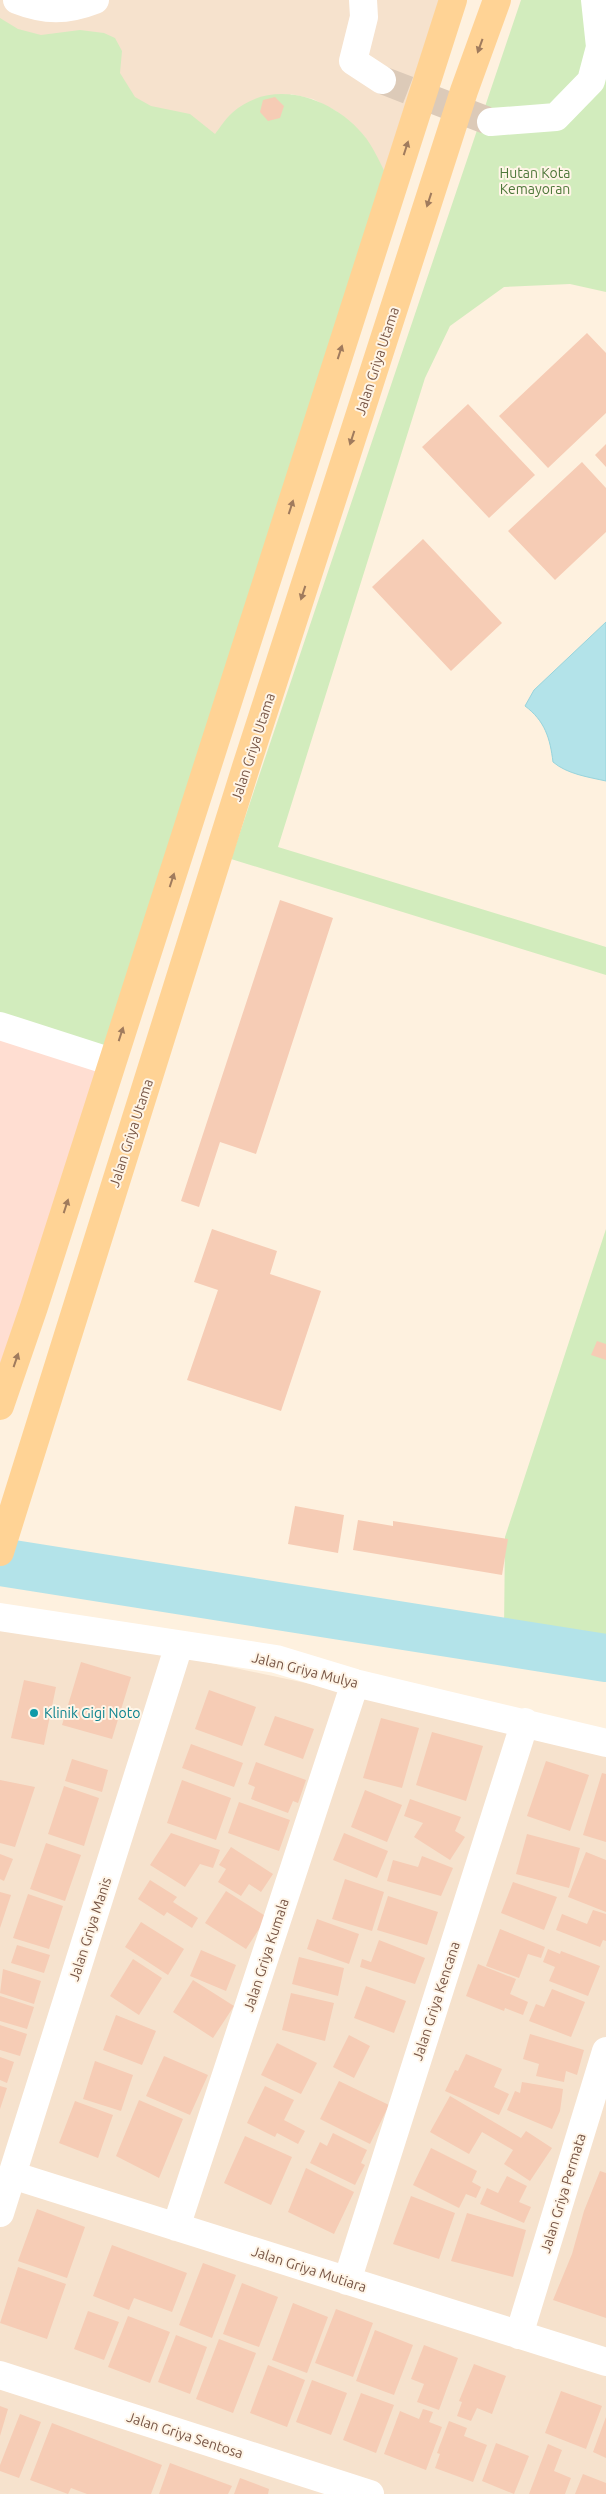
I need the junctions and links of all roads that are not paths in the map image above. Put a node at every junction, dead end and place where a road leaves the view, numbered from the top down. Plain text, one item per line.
1 (17, 0) edge
2 (95, 0) edge
3 (363, 0) edge
4 (453, 0) edge
5 (497, 0) edge
6 (595, 0) edge
7 (382, 80) tunnel mouth
8 (491, 122) tunnel mouth
9 (0, 1026) edge
10 (112, 1062) junction
11 (0, 1406) edge
12 (10, 1499) edge
13 (0, 1552) edge
14 (0, 1617) edge
15 (179, 1644) junction
16 (355, 1683) junction
17 (525, 1722) junction
18 (606, 1743) edge
19 (606, 2050) edge
20 (12, 2175) junction
21 (0, 2212) edge
22 (176, 2227) junction
23 (347, 2280) junction
24 (520, 2335) junction
25 (606, 2362) edge
26 (0, 2376) edge
27 (370, 2494) edge

1 - 2 street
3 - 7 street
10 -> 4 main road
5 -> 12 main road, Jalan Griya Utama
6 - 8 street
9 - 10 street
11 -> 10 main road
12 - 13 main road, Jalan Griya Utama
14 - 15 street, Jalan Griya Mulya
15 - 16 street, Jalan Griya Mulya
15 - 20 street, Jalan Griya Manis
16 - 17 street, Jalan Griya Mulya
16 - 22 street, Jalan Griya Kumala
17 - 18 street, Jalan Griya Mulya
17 - 23 street, Jalan Griya Kencana
19 - 24 street, Jalan Griya Permata
20 - 21 street, Jalan Griya Manis
20 - 22 street, Jalan Griya Mutiara
22 - 23 street, Jalan Griya Mutiara
23 - 24 street, Jalan Griya Mutiara
24 - 25 street, Jalan Griya Mutiara
26 - 27 street, Jalan Griya Sentosa

